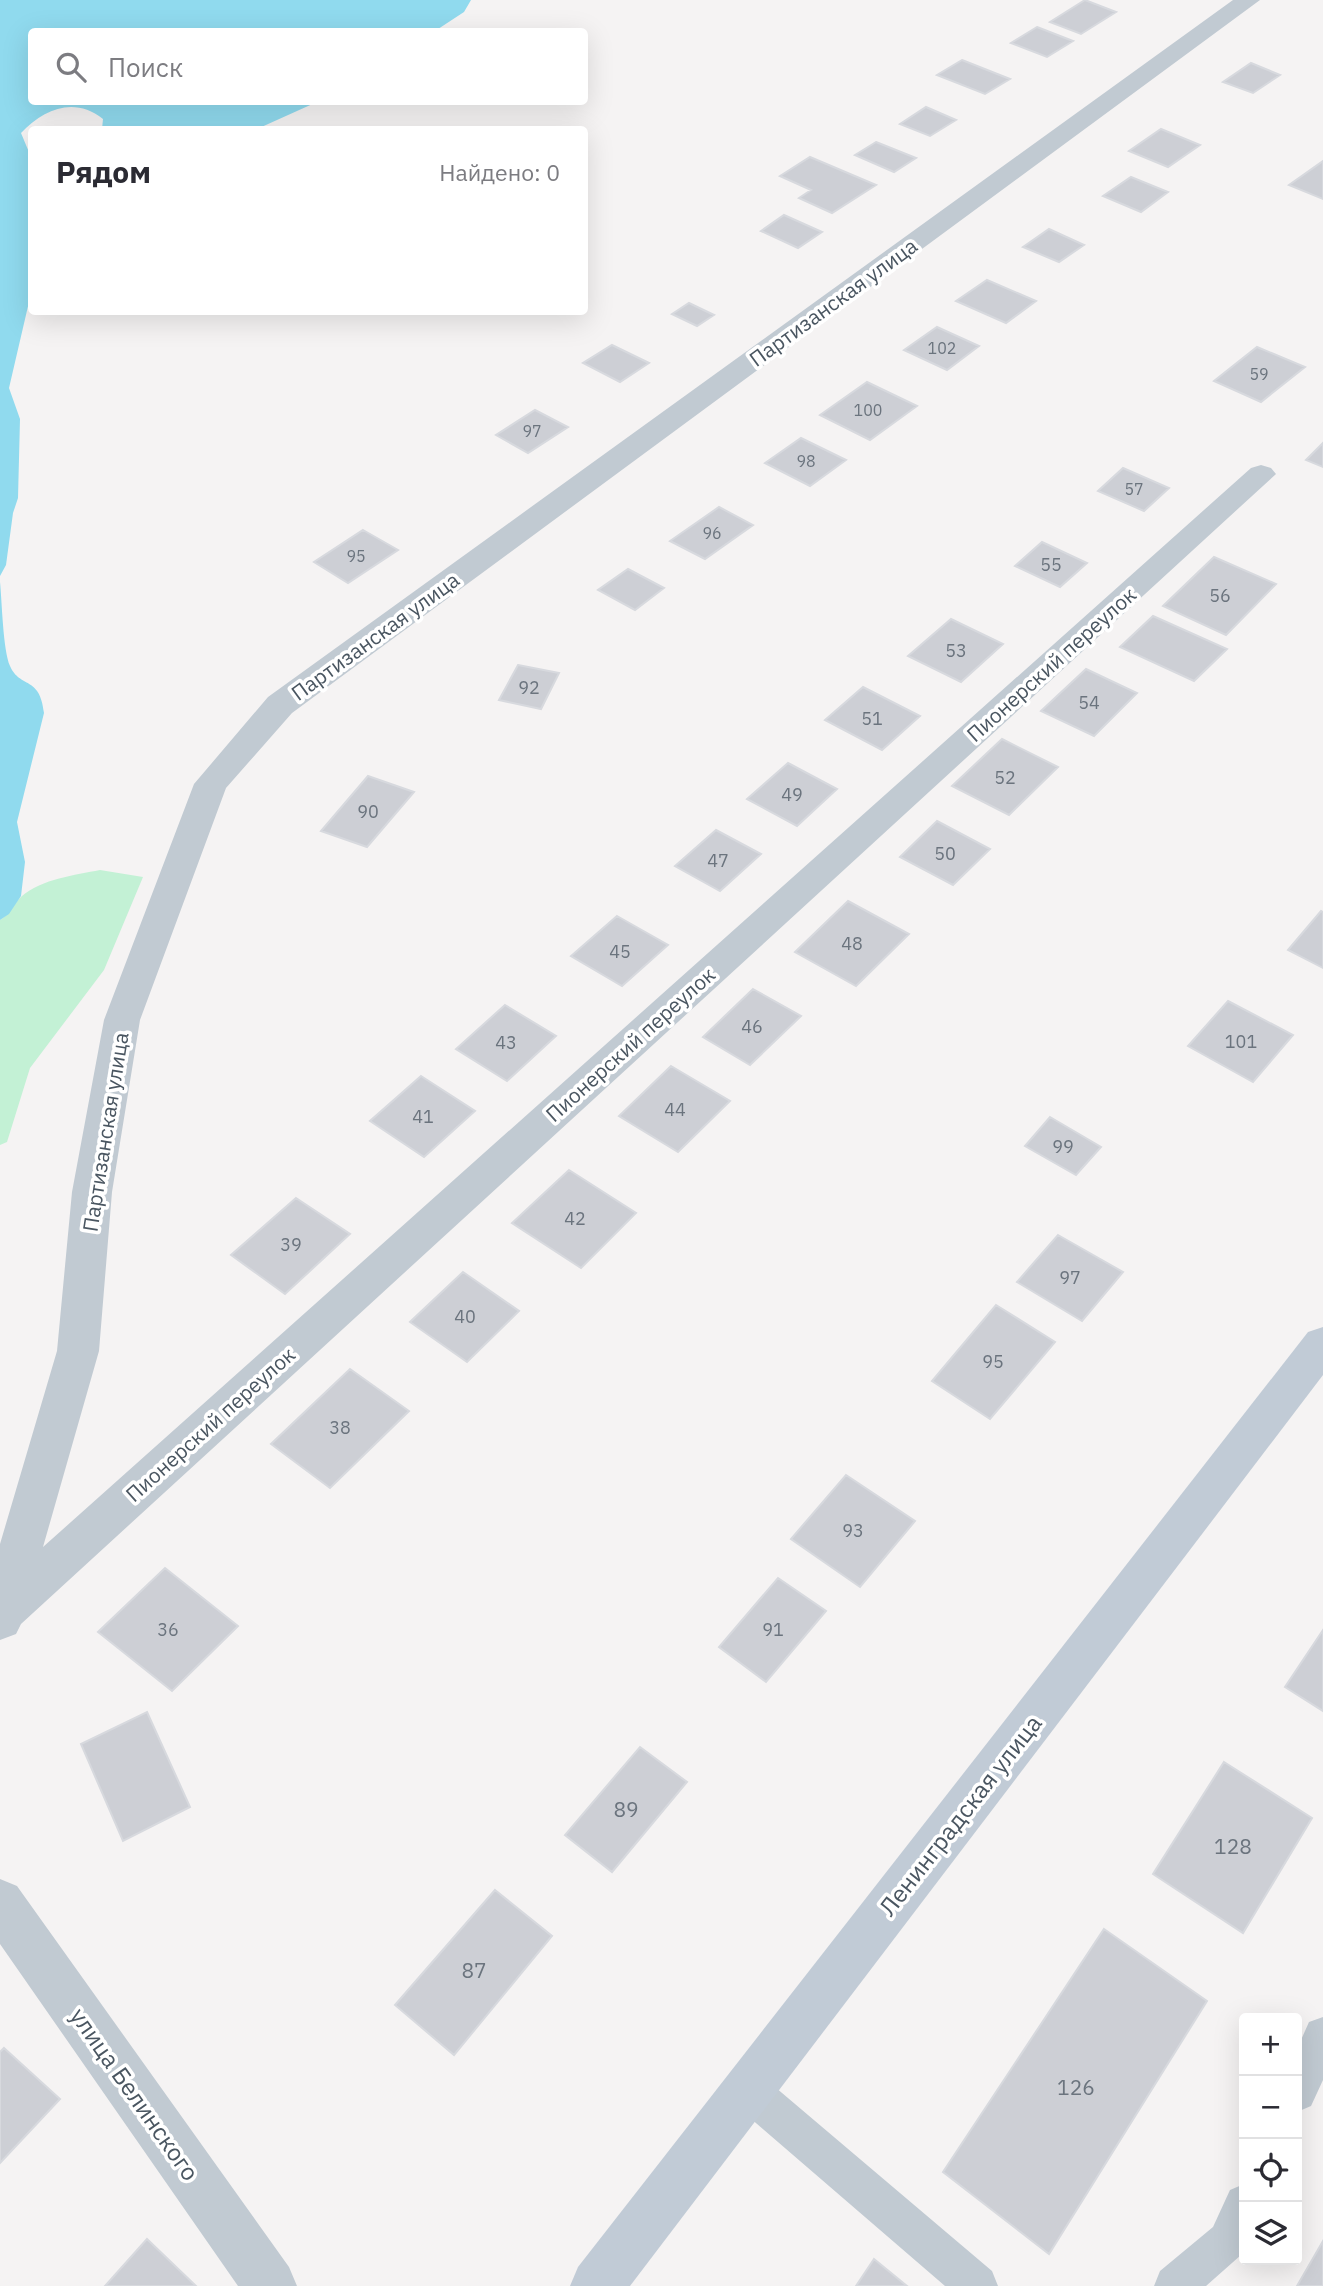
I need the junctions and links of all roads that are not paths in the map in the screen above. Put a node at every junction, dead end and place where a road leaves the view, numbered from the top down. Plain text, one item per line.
1 (1248, 0) edge
2 (1261, 474) dead end
3 (1323, 1344) edge
4 (1, 1615) edge
5 (0, 1903) edge
6 (1323, 2036) edge
7 (1302, 2081) edge
8 (748, 2090) junction
9 (1239, 2215) edge
10 (271, 2286) edge
11 (597, 2286) edge
12 (977, 2286) edge
13 (1175, 2286) edge

1 - 4 street, Партизанская улица
2 - 4 street, Пионерский переулок
3 - 8 street, Ленинградская улица
5 - 10 street, улица Белинского
6 - 7 lane
8 - 11 street, Ленинградская улица
8 - 12 lane
9 - 13 lane

